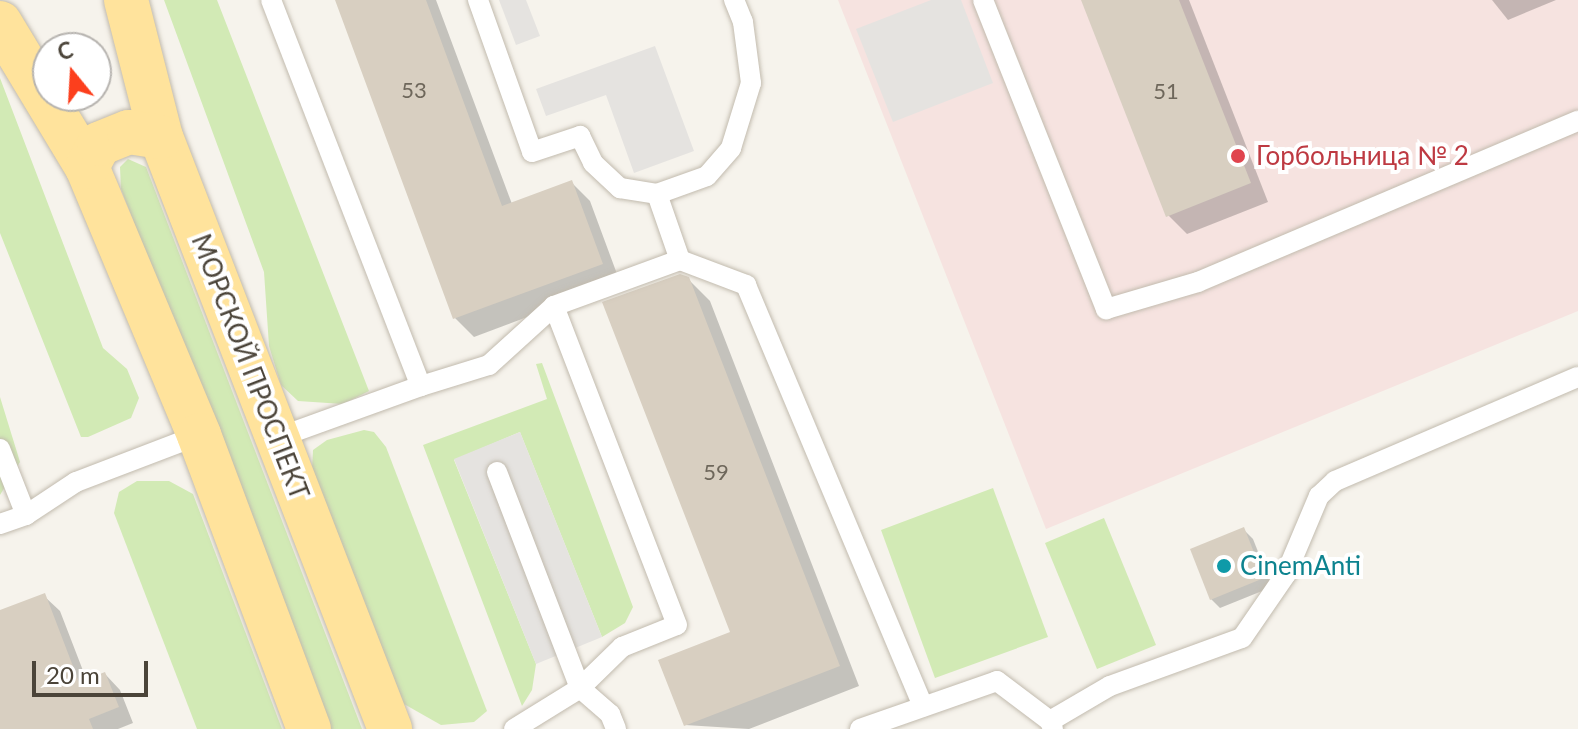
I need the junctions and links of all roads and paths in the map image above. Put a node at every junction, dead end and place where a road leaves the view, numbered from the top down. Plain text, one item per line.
1 (126, 0) edge
2 (271, 0) edge
3 (478, 0) edge
4 (734, 0) edge
5 (983, 0) edge
6 (0, 23) edge
7 (1578, 121) edge
8 (161, 137) junction
9 (87, 167) junction
10 (657, 194) junction
11 (680, 260) junction
12 (554, 306) junction
13 (1578, 377) edge
14 (421, 386) junction
15 (199, 435) junction
16 (277, 438) junction
17 (0, 449) edge
18 (497, 472) dead end
19 (26, 515) junction
20 (0, 524) edge
21 (580, 688) junction
22 (923, 706) junction
23 (1051, 725) edge
24 (309, 729) edge
25 (390, 729) edge
26 (514, 729) edge
27 (616, 729) edge
28 (860, 729) edge

1 - 8 main road, МОРСКОЙ ПРОСПЕКТ
2 - 14 lane
3 - 10 lane
4 - 10 lane
5 - 7 lane
6 - 9 main road
8 - 9 main road
8 - 16 main road, МОРСКОЙ ПРОСПЕКТ
9 - 15 main road
10 - 11 lane
11 - 12 lane
11 - 22 lane
12 - 14 lane
12 - 21 lane
13 - 23 lane
14 - 16 lane
15 - 19 lane
15 - 24 main road
16 - 25 main road, МОРСКОЙ ПРОСПЕКТ
17 - 19 lane
18 - 21 lane
19 - 20 lane
21 - 26 lane
21 - 27 lane
22 - 23 lane
22 - 28 lane

